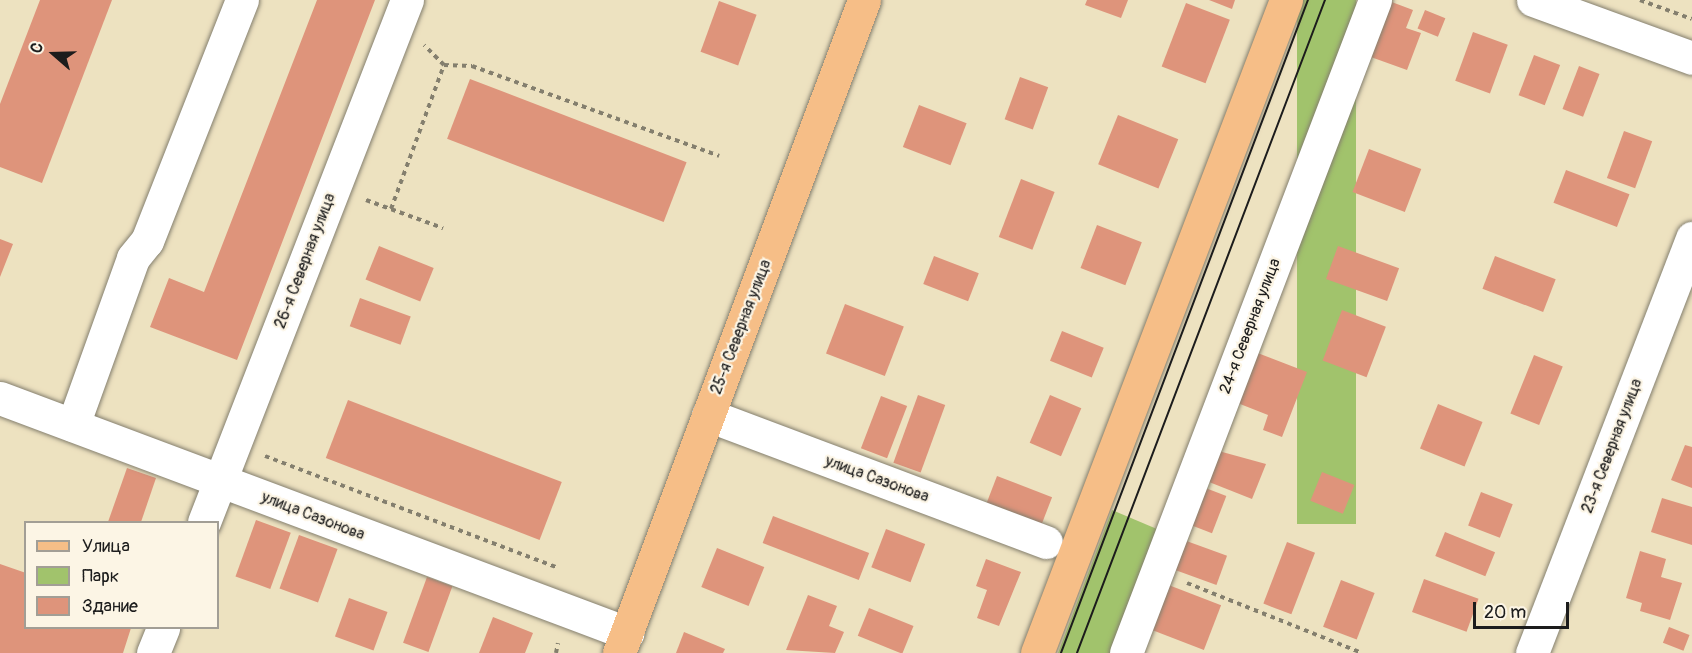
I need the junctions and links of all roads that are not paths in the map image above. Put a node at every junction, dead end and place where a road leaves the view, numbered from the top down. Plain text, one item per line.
1 (242, 0) edge
2 (407, 0) edge
3 (864, 0) edge
4 (1286, 0) edge
5 (1375, 0) edge
6 (1533, 0) edge
7 (1692, 58) edge
8 (1692, 238) edge
9 (0, 398) edge
10 (708, 416) junction
11 (73, 425) junction
12 (220, 481) junction
13 (204, 521) edge
14 (1046, 542) dead end
15 (162, 629) edge
16 (623, 643) edge
17 (153, 653) edge
18 (1037, 653) edge
19 (1126, 653) edge
20 (1532, 653) edge

1 - 11 street
2 - 12 street, 26-я Северная улица
3 - 10 main road, 25-я Северная улица
4 - 18 main road
5 - 19 street, 24-я Северная улица
6 - 7 street
8 - 20 street, 23-я Северная улица
9 - 11 street, улица Сазонова
10 - 14 street, улица Сазонова
10 - 16 main road, 25-я Северная улица
11 - 12 street, улица Сазонова
12 - 13 street, 26-я Северная улица
12 - 16 street, улица Сазонова
15 - 17 street

